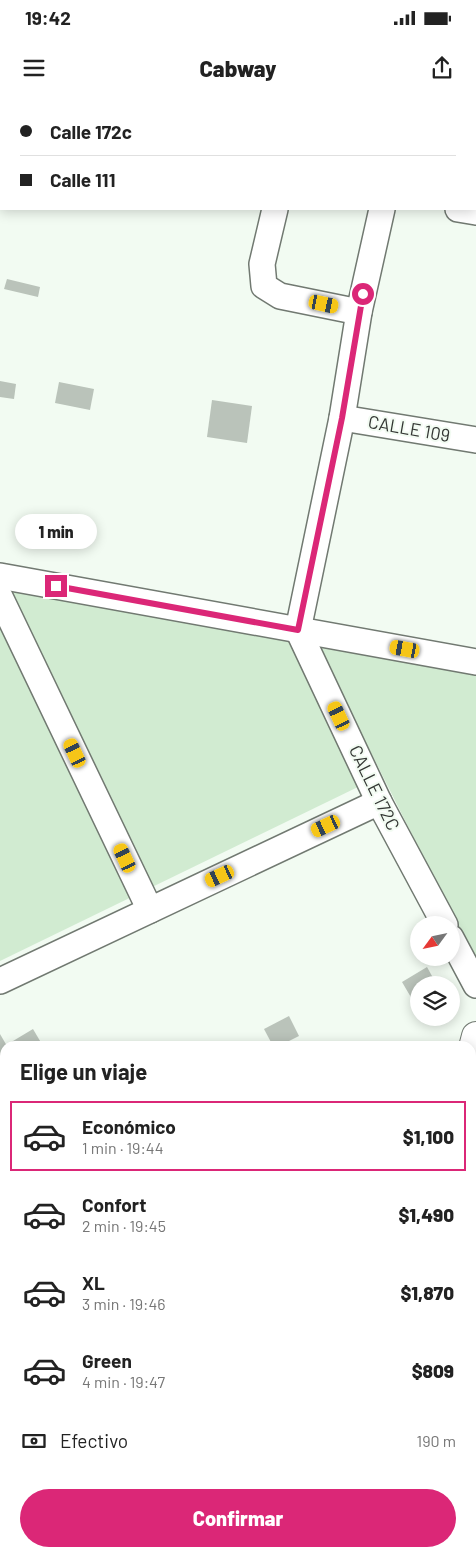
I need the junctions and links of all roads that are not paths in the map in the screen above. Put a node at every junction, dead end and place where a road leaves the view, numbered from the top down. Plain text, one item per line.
1 (275, 210) edge
2 (382, 210) edge
3 (359, 312) junction
4 (342, 418) junction
5 (476, 440) edge
6 (0, 576) edge
7 (0, 597) edge
8 (298, 630) junction
9 (476, 662) edge
10 (380, 802) junction
11 (150, 910) junction
12 (440, 916) edge
13 (460, 955) edge
14 (0, 981) edge
15 (476, 985) edge

1 - 3 street
2 - 3 street
3 - 4 street
4 - 5 street, CALLE 109
4 - 8 street
6 - 8 street
7 - 11 street
8 - 9 street
8 - 10 street, CALLE 172C
10 - 11 street
10 - 12 street, CALLE 172C
11 - 14 street
13 - 15 street

